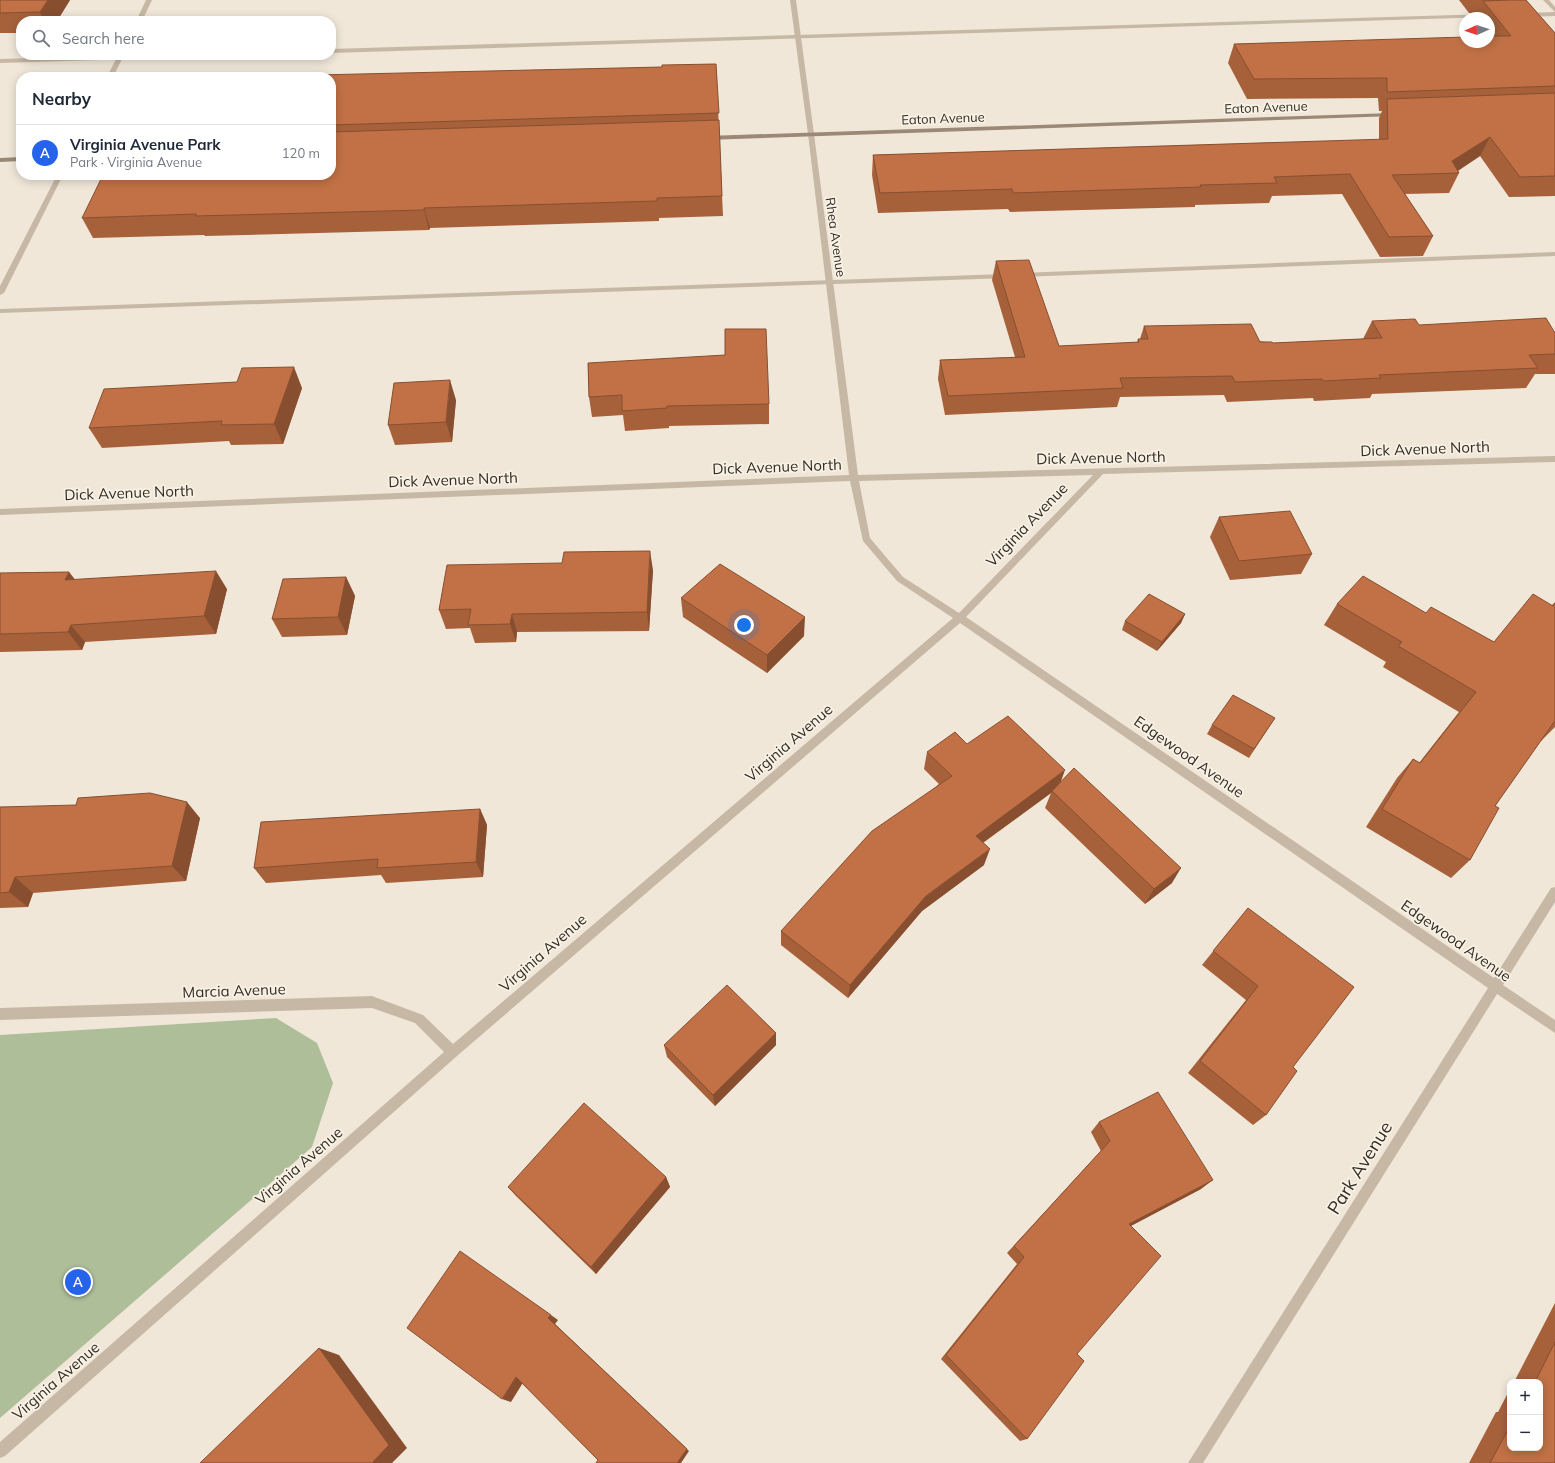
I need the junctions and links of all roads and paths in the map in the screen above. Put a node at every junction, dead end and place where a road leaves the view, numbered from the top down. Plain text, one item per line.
1 (149, 0) edge
2 (793, 0) edge
3 (1546, 0) edge
4 (1555, 10) edge
5 (1555, 14) edge
6 (1521, 15) edge
7 (141, 16) edge
8 (1497, 16) edge
9 (798, 37) junction
10 (336, 51) edge
11 (24, 60) edge
12 (119, 60) edge
13 (0, 61) edge
14 (113, 72) edge
15 (1404, 114) edge
16 (811, 134) junction
17 (702, 138) edge
18 (16, 159) edge
19 (0, 160) edge
20 (57, 180) edge
21 (1555, 254) edge
22 (830, 283) junction
23 (0, 293) edge
24 (0, 311) edge
25 (1555, 459) edge
26 (1100, 472) junction
27 (854, 478) junction
28 (0, 512) edge
29 (960, 618) junction
30 (1555, 892) edge
31 (1496, 987) junction
32 (0, 1014) edge
33 (1555, 1027) edge
34 (453, 1052) junction
35 (0, 1451) edge
36 (1195, 1463) edge

1 - 7 street
2 - 9 street, Rhea Avenue
3 - 4 street
5 - 6 street
8 - 9 street
9 - 10 street
9 - 16 street, Rhea Avenue
11 - 13 street
12 - 14 street
15 - 16 main road, Eaton Avenue
16 - 17 main road, Eaton Avenue
16 - 22 street, Rhea Avenue
18 - 19 main road
20 - 23 street
21 - 22 street
22 - 24 street
22 - 27 street, Rhea Avenue
25 - 26 street, Dick Avenue North
26 - 27 street, Dick Avenue North
26 - 29 street, Virginia Avenue
27 - 28 street, Dick Avenue North
27 - 29 street, Edgewood Avenue
29 - 31 street, Edgewood Avenue
29 - 34 street, Virginia Avenue
30 - 31 street, Park Avenue
31 - 33 street, Edgewood Avenue
31 - 36 street, Park Avenue
32 - 34 street, Marcia Avenue
34 - 35 street, Virginia Avenue

